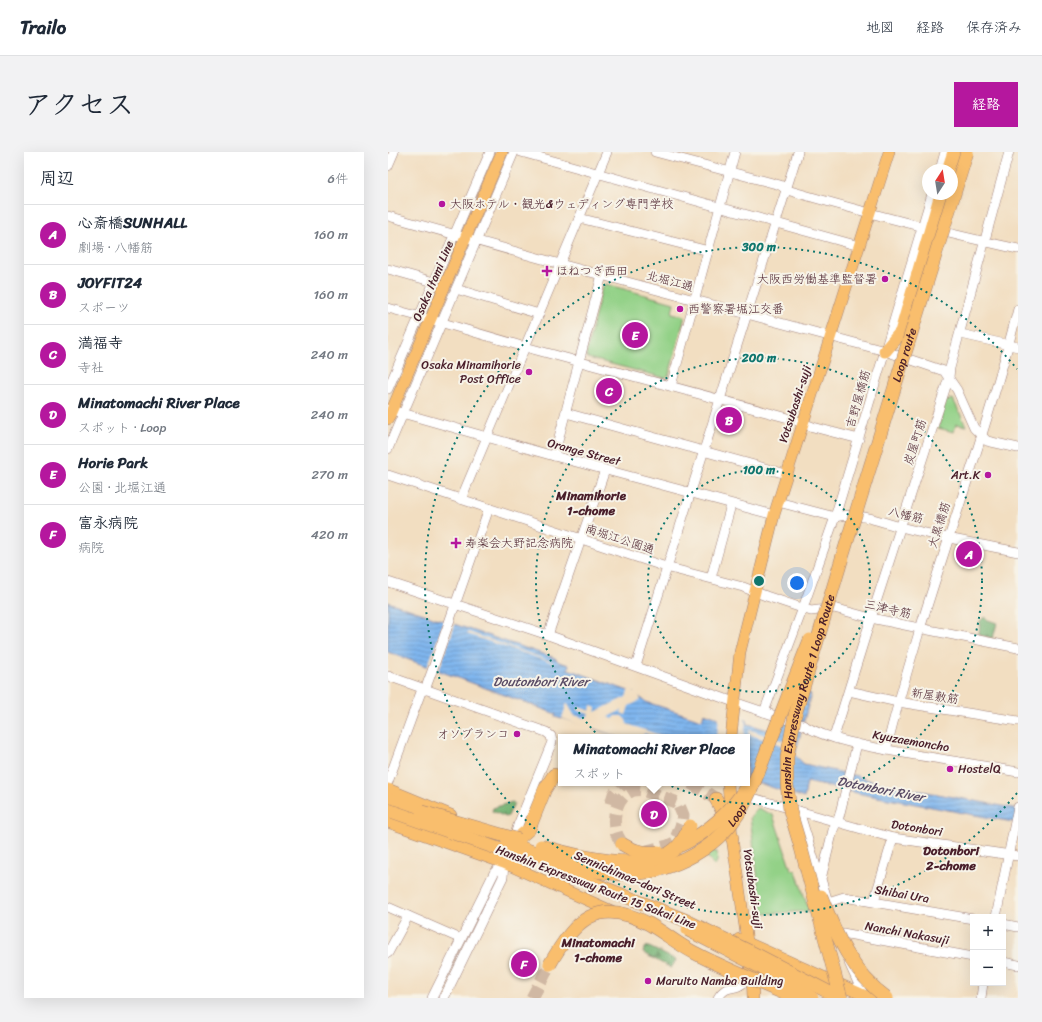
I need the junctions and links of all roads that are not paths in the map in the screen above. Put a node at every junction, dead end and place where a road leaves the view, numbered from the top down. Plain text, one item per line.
1 (394, 152) edge
2 (490, 152) edge
3 (502, 152) edge
4 (514, 152) edge
5 (521, 152) edge
6 (607, 152) edge
7 (655, 152) edge
8 (735, 152) edge
9 (798, 152) edge
10 (887, 152) edge
11 (945, 152) edge
12 (954, 152) edge
13 (967, 152) edge
14 (1009, 152) edge
15 (942, 164) edge
16 (950, 164) edge
17 (388, 166) edge
18 (730, 172) junction
19 (597, 173) junction
20 (787, 190) junction
21 (931, 200) edge
22 (939, 200) edge
23 (720, 207) junction
24 (869, 214) junction
25 (388, 216) edge
26 (579, 218) junction
27 (776, 223) junction
28 (927, 228) junction
29 (454, 234) junction
30 (471, 238) junction
31 (985, 242) junction
32 (859, 246) junction
33 (1018, 249) edge
34 (709, 251) junction
35 (560, 264) junction
36 (388, 269) edge
37 (602, 275) junction
38 (434, 282) junction
39 (456, 289) junction
40 (694, 300) junction
41 (388, 308) edge
42 (1018, 309) edge
43 (539, 314) junction
44 (747, 314) junction
45 (419, 317) junction
46 (431, 320) junction
47 (442, 322) junction
48 (961, 334) junction
49 (830, 336) junction
50 (1013, 346) edge
51 (525, 347) junction
52 (885, 351) junction
53 (580, 362) junction
54 (949, 377) junction
55 (671, 386) junction
56 (388, 388) edge
57 (720, 400) junction
58 (393, 413) edge
59 (566, 413) junction
60 (802, 423) junction
61 (981, 435) junction
62 (488, 438) junction
63 (859, 439) junction
64 (388, 448) edge
65 (1018, 448) edge
66 (703, 450) junction
67 (554, 456) junction
68 (605, 470) junction
69 (786, 474) junction
70 (388, 475) edge
71 (690, 493) junction
72 (462, 499) junction
73 (778, 502) junction
74 (731, 505) junction
75 (489, 508) junction
76 (774, 515) junction
77 (835, 517) junction
78 (901, 527) junction
79 (948, 537) junction
80 (581, 539) junction
81 (1018, 552) edge
82 (842, 558) junction
83 (666, 567) junction
84 (711, 578) junction
85 (388, 582) edge
86 (754, 591) junction
87 (455, 604) junction
88 (803, 608) junction
89 (871, 618) junction
90 (919, 628) junction
91 (548, 636) junction
92 (1018, 648) edge
93 (636, 666) junction
94 (388, 676) edge
95 (425, 690) junction
96 (849, 691) junction
97 (734, 702) junction
98 (898, 702) junction
99 (768, 713) junction
100 (1018, 720) edge
101 (774, 732) junction
102 (731, 734) edge
103 (834, 737) junction
104 (857, 744) junction
105 (886, 750) junction
106 (1018, 772) edge
107 (554, 775) dead end
108 (750, 778) edge
109 (388, 782) edge
110 (727, 786) edge
111 (746, 786) edge
112 (388, 789) edge
113 (722, 798) junction
114 (388, 800) edge
115 (1018, 807) edge
116 (388, 810) edge
117 (799, 811) junction
118 (422, 812) junction
119 (388, 822) edge
120 (836, 823) junction
121 (690, 826) dead end
122 (732, 838) joint
123 (893, 838) junction
124 (511, 842) junction
125 (802, 848) junction
126 (553, 850) junction
127 (1008, 854) junction
128 (1018, 856) edge
129 (504, 863) junction
130 (820, 879) junction
131 (592, 882) junction
132 (828, 902) junction
133 (874, 902) junction
134 (388, 907) edge
135 (997, 914) edge
136 (408, 916) junction
137 (970, 918) edge
138 (1006, 925) edge
139 (1018, 927) edge
140 (837, 932) junction
141 (461, 939) junction
142 (747, 943) junction
143 (388, 953) edge
144 (970, 956) edge
145 (1006, 963) edge
146 (550, 964) tunnel mouth
147 (1018, 965) edge
148 (752, 972) junction
149 (834, 982) junction
150 (983, 986) edge
151 (806, 996) edge
152 (867, 997) edge
153 (432, 998) edge
154 (444, 998) edge
155 (718, 998) edge
156 (753, 998) edge
157 (833, 998) edge
158 (841, 998) edge
159 (887, 998) edge
160 (981, 998) edge

1 - 17 street
2 - 29 street
3 - 30 main road, Osaka Itami Line
4 - 30 street
5 - 19 street
6 - 19 street
7 - 18 street
8 - 18 street
9 - 20 street
10 - 24 main road, Yotsubashi-suji
11 - 15 street
12 - 16 highway
13 - 82 highway, Loop route, bridge
14 - 31 street, 炭屋町筋
18 - 20 street
18 - 23 street
19 - 23 street
19 - 26 street
20 - 24 street
20 - 27 street
21 - 28 street
22 - 28 highway
23 - 27 street
23 - 34 street
24 - 28 street
24 - 32 main road, Yotsubashi-suji
25 - 29 street, 北堀江通
26 - 34 street
26 - 35 street
27 - 32 street
27 - 44 street
28 - 31 street
28 - 52 highway
29 - 30 street, 北堀江通
29 - 38 street
30 - 35 street, 北堀江通
30 - 39 street
30 - 46 main road, Osaka Itami Line
31 - 33 street
31 - 48 street, 炭屋町筋
32 - 49 main road, Yotsubashi-suji
34 - 40 street
35 - 37 street, 北堀江通
35 - 43 street
36 - 38 street
37 - 40 street, 北堀江通
37 - 53 street
38 - 45 street
39 - 43 street
39 - 47 street
40 - 44 street, 北堀江通
40 - 55 street
41 - 45 street
42 - 50 street, 大黒橋筋
43 - 51 street
44 - 49 street, 北堀江通
44 - 57 street
45 - 46 street
45 - 56 street
46 - 47 street
46 - 58 main road, Osaka Itami Line
47 - 51 street
47 - 58 street
48 - 50 street
48 - 54 street, 炭屋町筋
49 - 52 street, 北堀江通
49 - 60 main road, Yotsubashi-suji
50 - 61 street, 大黒橋筋
51 - 53 street
51 - 62 street
52 - 54 street, 北堀江通
52 - 63 street, 吉野屋橋筋
53 - 55 street
53 - 59 street
54 - 61 street
54 - 78 street, 炭屋町筋
55 - 57 street
57 - 60 street
57 - 66 street
58 - 62 street, Orange Street
58 - 64 street
59 - 66 street
59 - 67 street
60 - 63 street
60 - 69 main road, Yotsubashi-suji
61 - 65 street
61 - 79 street, 大黒橋筋
62 - 67 street, Orange Street
62 - 72 street
63 - 77 street, 吉野屋橋筋
66 - 69 street
66 - 71 street
67 - 68 street, Orange Street
68 - 71 street, Orange Street
68 - 80 street
69 - 73 main road, Yotsubashi-suji
70 - 72 street, 南堀江公園通
71 - 74 street, Orange Street
71 - 83 street
72 - 75 street, 南堀江公園通
73 - 76 main road, Yotsubashi-suji
73 - 77 street, 八幡筋
74 - 76 street, Orange Street
74 - 84 street
75 - 80 street, 南堀江公園通
75 - 87 street
76 - 86 main road, Yotsubashi-suji
77 - 78 street, 八幡筋
77 - 88 street, 吉野屋橋筋
78 - 79 street, 八幡筋
78 - 89 street, 炭屋町筋
79 - 81 street, 八幡筋
79 - 90 street, 大黒橋筋
80 - 83 street, 南堀江公園通
80 - 91 street
82 - 101 highway, Loop, bridge
82 - 125 highway, Hanshin Expressway Route 1 Loop Route, bridge
83 - 84 street, 南堀江公園通
83 - 93 street
84 - 86 street, 南堀江公園通
85 - 87 street, Kyuzaemoncho
86 - 88 street, 三津寺筋
86 - 97 main road, Yotsubashi-suji
87 - 91 street, Kyuzaemoncho
87 - 95 street
88 - 89 street, 三津寺筋
88 - 99 street, 吉野屋橋筋
89 - 90 street, 三津寺筋
89 - 96 street, 炭屋町筋
90 - 92 street, 三津寺筋
90 - 98 street, 大黒橋筋
91 - 93 street, Kyuzaemoncho
93 - 97 street, Kyuzaemoncho
94 - 95 street
95 - 109 street
95 - 124 street
96 - 98 street, 新屋敷筋
96 - 103 street, 炭屋町筋
97 - 99 street, Kyuzaemoncho
97 - 102 main road, Yotsubashi-suji
98 - 100 street, 新屋敷筋
98 - 105 street, 大黒橋筋
99 - 103 street, Kyuzaemoncho, bridge
101 - 108 highway, bridge
101 - 124 highway, Loop, bridge
103 - 104 street, Kyuzaemoncho
104 - 105 street, Kyuzaemoncho
104 - 120 street
105 - 106 street, Kyuzaemoncho
107 - 124 highway
110 - 113 main road
111 - 126 highway, bridge
112 - 124 main road, Sennichimae-dori Street
113 - 117 street, Dotonbori
113 - 122 highway
114 - 118 highway, Hanshin Expressway Route 15 Sakai Line
115 - 127 street
116 - 131 highway, Hanshin Expressway Route 15 Sakai Line, bridge
117 - 120 street, Dotonbori
117 - 130 street
118 - 124 highway, Hanshin Expressway Route 15 Sakai Line, bridge
118 - 126 highway, bridge
119 - 129 main road
120 - 123 street, Dotonbori
120 - 130 street
121 - 126 highway, bridge
122 - 142 main road, Yotsubashi-suji
123 - 127 street, Dotonbori
123 - 133 street
124 - 129 street
124 - 142 main road, Sennichimae-dori Street
125 - 158 highway, Hanshin Expressway Route 1 Loop Route, bridge
125 - 159 highway, bridge
127 - 128 street, Dotonbori
127 - 135 street
129 - 141 street
129 - 148 main road
129 - 154 street
130 - 132 street
131 - 151 highway, bridge
131 - 158 highway, Hanshin Expressway Route 15 Sakai Line, bridge
132 - 133 street, Shibai Ura
132 - 140 street
133 - 137 street, Shibai Ura
134 - 136 street
136 - 141 street
136 - 143 street
138 - 139 street
140 - 144 street, Nanchi Nakasuji
140 - 152 street
141 - 153 street
142 - 148 main road, Yotsubashi-suji
142 - 149 main road, Sennichimae-dori Street
145 - 147 street
146 - 151 highway, bridge
148 - 151 main road
148 - 155 street
148 - 156 main road, Yotsubashi-suji
149 - 152 main road, Sennichimae-dori Street
149 - 157 street
150 - 160 street

